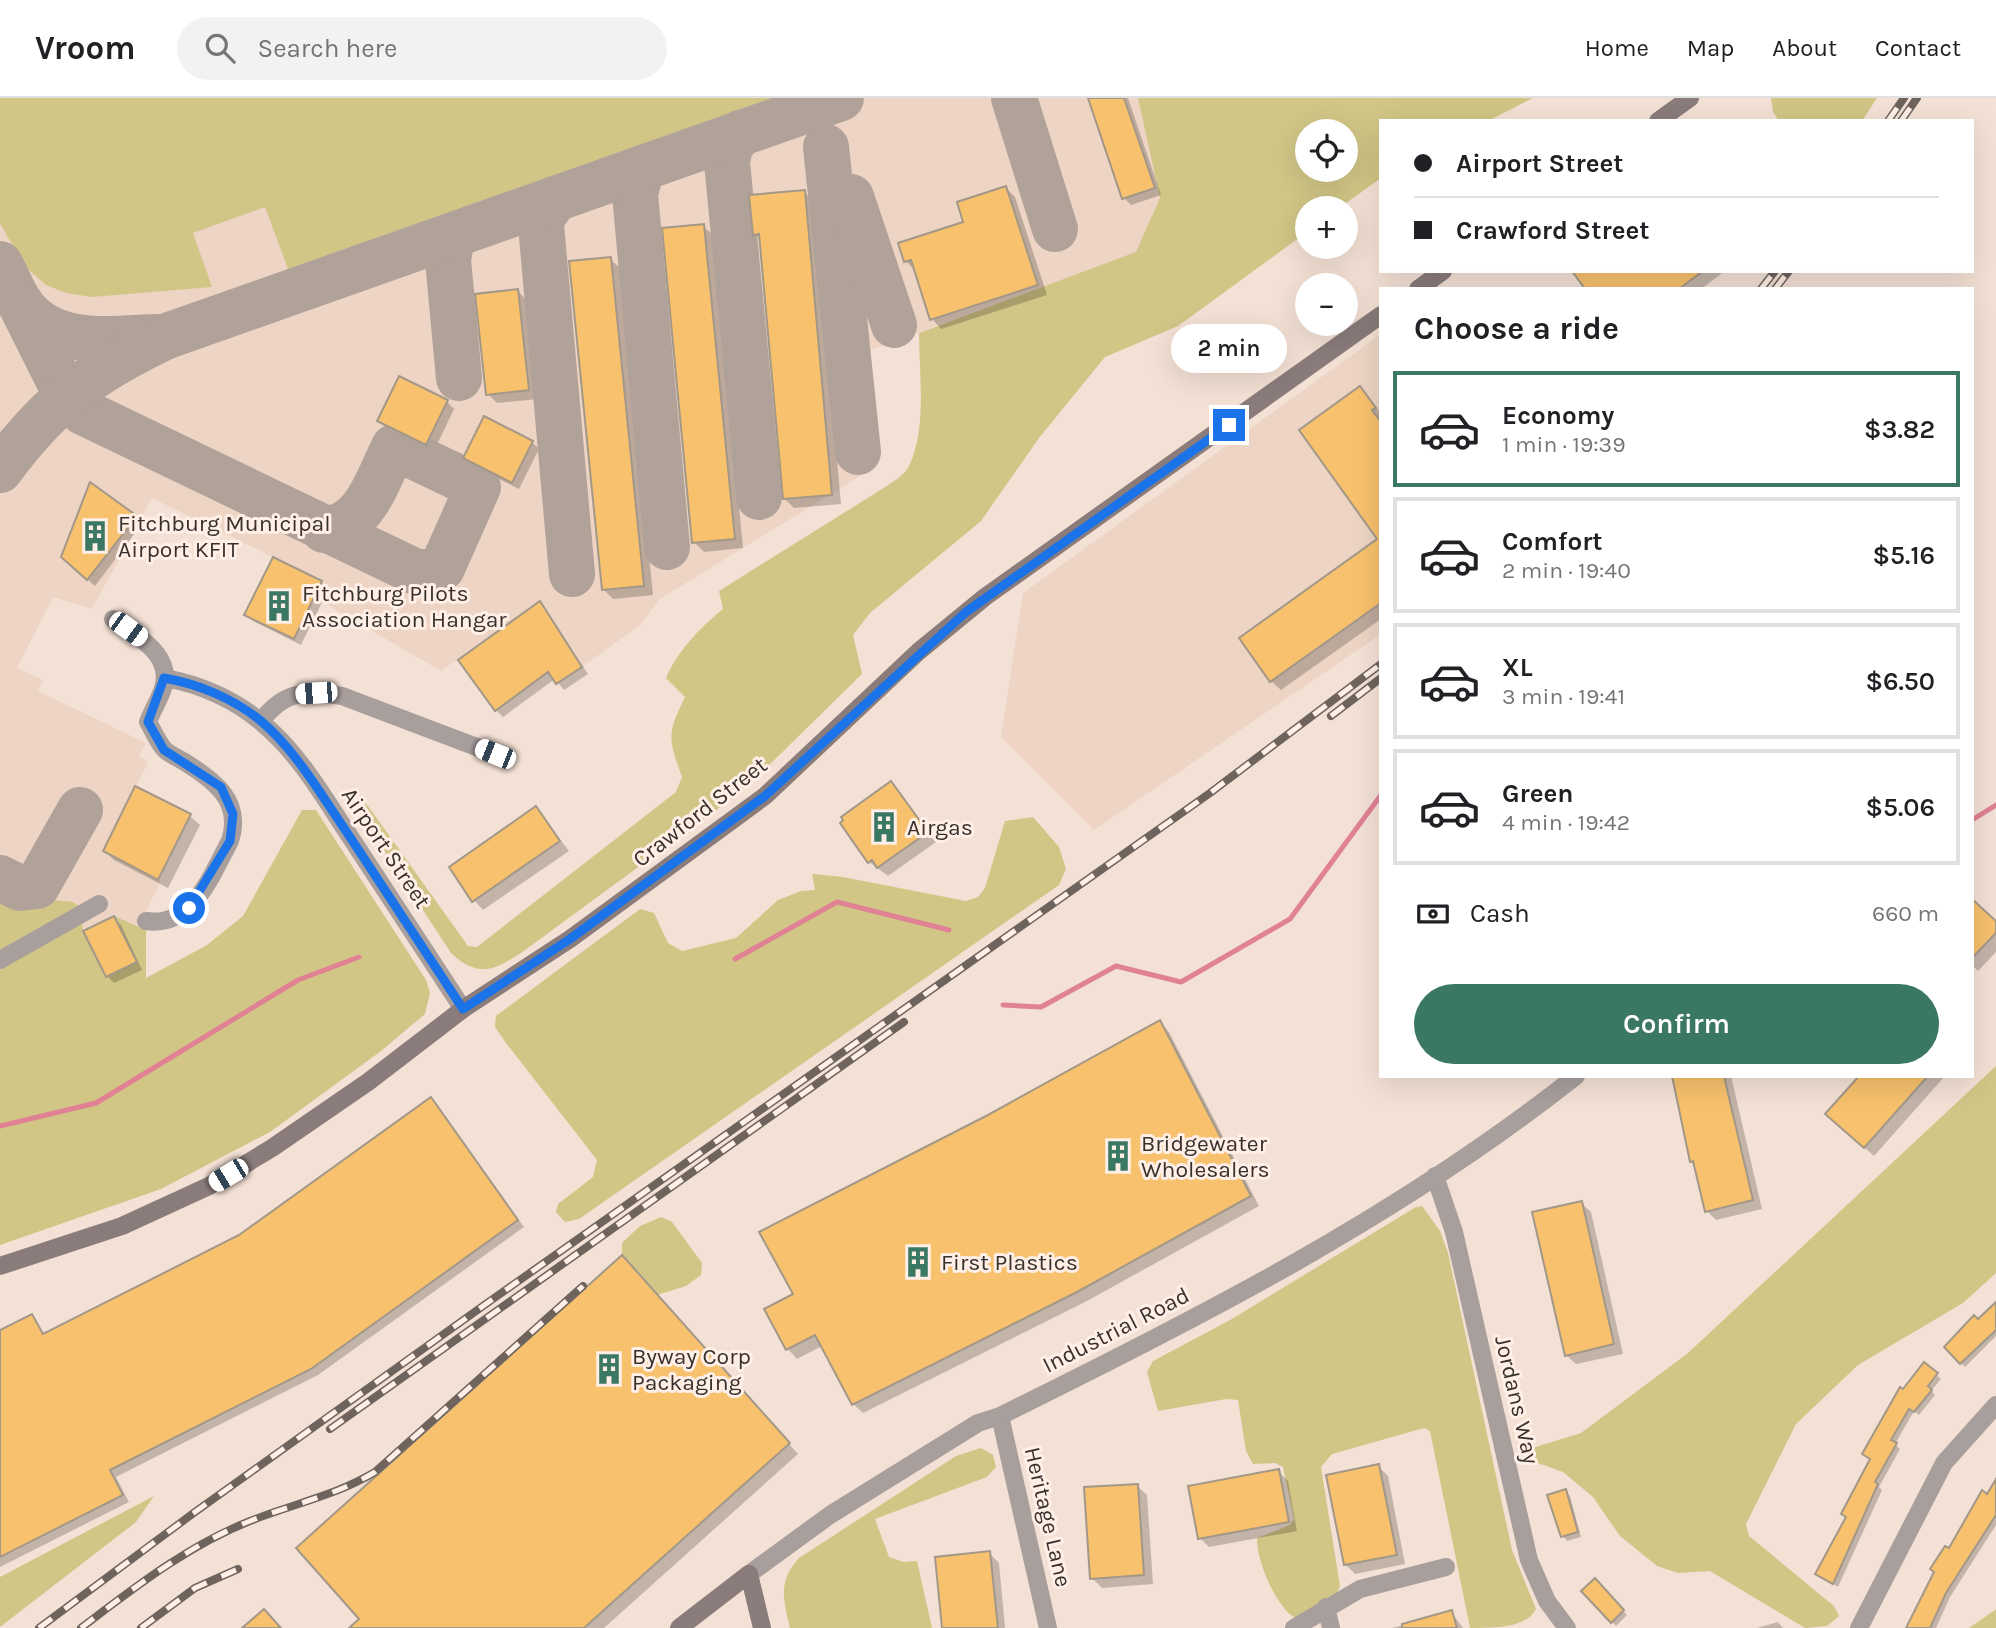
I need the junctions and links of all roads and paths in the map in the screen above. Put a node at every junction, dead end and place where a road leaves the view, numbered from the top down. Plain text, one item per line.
1 (1690, 98) edge
2 (1661, 119) edge
3 (1440, 273) edge
4 (1421, 287) edge
5 (1379, 316) edge
6 (113, 619) dead end
7 (164, 678) junction
8 (261, 721) junction
9 (495, 754) dead end
10 (99, 904) dead end
11 (146, 921) dead end
12 (0, 960) edge
13 (463, 1009) junction
14 (1573, 1078) edge
15 (1436, 1176) junction
16 (0, 1266) edge
17 (1996, 1405) edge
18 (1000, 1416) junction
19 (1446, 1567) dead end
20 (749, 1574) junction
21 (1326, 1608) junction
22 (679, 1628) edge
23 (762, 1628) edge
24 (1048, 1628) edge
25 (1294, 1628) edge
26 (1331, 1628) edge
27 (1567, 1628) edge
28 (1859, 1628) edge

1 - 2 main road
3 - 4 main road
5 - 13 main road, Crawford Street
6 - 7 street
7 - 8 street, Airport Street
7 - 11 street
8 - 9 street
8 - 13 street, Airport Street
10 - 12 street
13 - 16 main road, Crawford Street
14 - 15 street, Industrial Road
15 - 18 street, Industrial Road
15 - 27 street, Jordans Way
17 - 28 street
18 - 20 street, Industrial Road
18 - 24 street, Heritage Lane
19 - 21 street
20 - 22 main road, Industrial Road
20 - 23 main road
21 - 25 street
21 - 26 street

